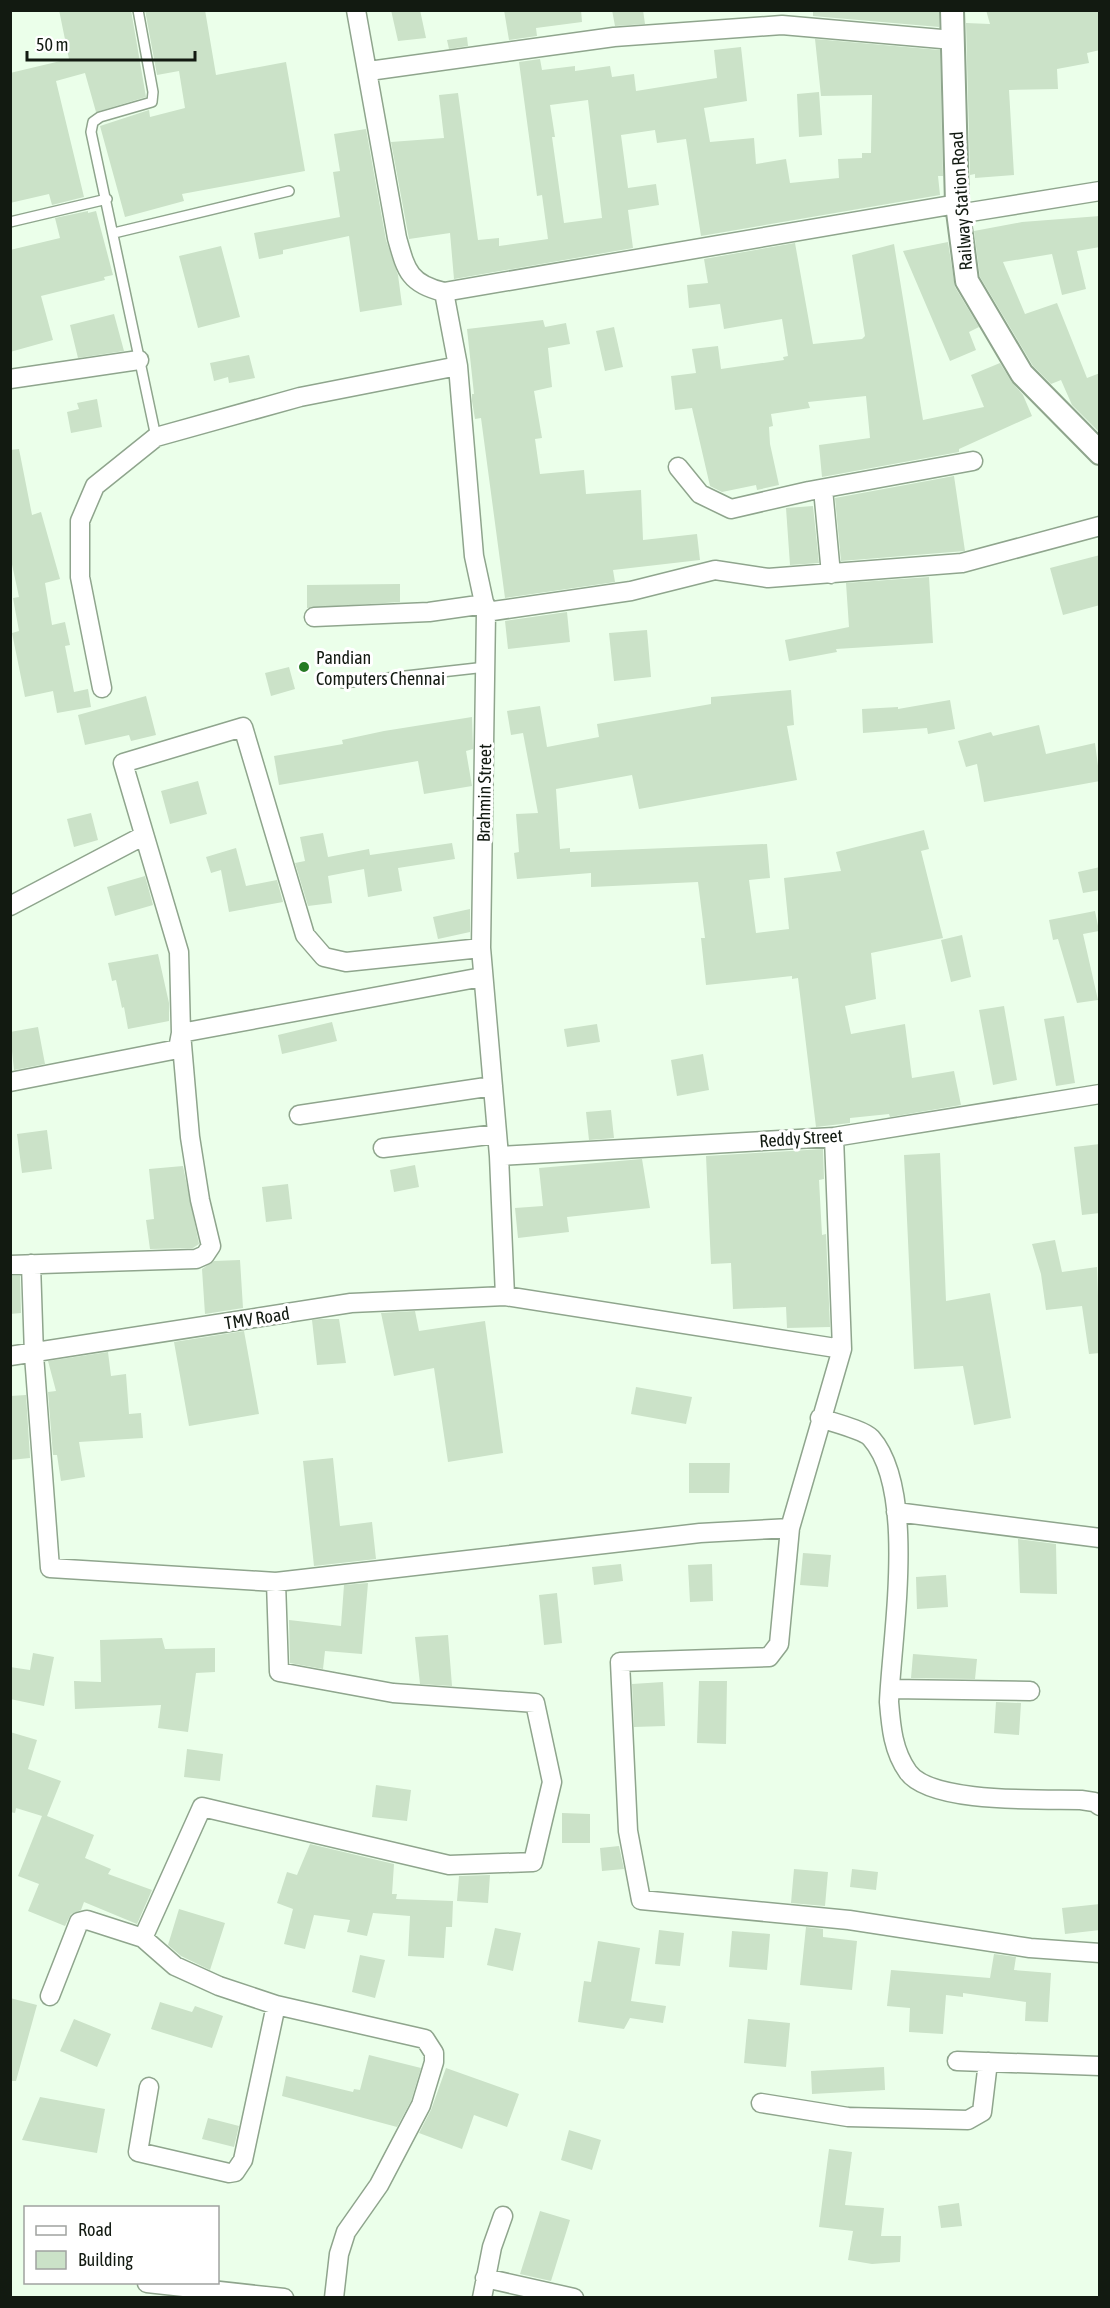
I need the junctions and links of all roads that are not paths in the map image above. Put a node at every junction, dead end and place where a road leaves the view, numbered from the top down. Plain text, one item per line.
1 (138, 10) edge
2 (356, 10) edge
3 (952, 10) edge
4 (953, 40) junction
5 (369, 71) junction
6 (289, 191) dead end
7 (1100, 191) edge
8 (107, 199) junction
9 (958, 209) junction
10 (10, 222) edge
11 (114, 233) junction
12 (444, 292) junction
13 (139, 360) junction
14 (458, 366) junction
15 (10, 379) edge
16 (156, 437) junction
17 (1100, 453) edge
18 (973, 461) dead end
19 (678, 467) dead end
20 (823, 489) junction
21 (1100, 526) edge
22 (831, 574) junction
23 (485, 608) junction
24 (314, 617) dead end
25 (486, 667) junction
26 (343, 683) dead end
27 (102, 688) dead end
28 (143, 837) junction
29 (10, 906) edge
30 (481, 948) junction
31 (482, 977) junction
32 (181, 1033) junction
33 (10, 1082) edge
34 (493, 1086) junction
35 (1100, 1094) edge
36 (299, 1115) dead end
37 (497, 1134) junction
38 (834, 1137) junction
39 (383, 1148) dead end
40 (499, 1155) junction
41 (31, 1264) junction
42 (10, 1265) edge
43 (505, 1296) junction
44 (842, 1349) junction
45 (34, 1355) junction
46 (10, 1356) edge
47 (820, 1418) junction
48 (896, 1512) junction
49 (790, 1528) junction
50 (1100, 1538) edge
51 (276, 1582) junction
52 (890, 1689) junction
53 (1030, 1691) dead end
54 (1100, 1806) edge
55 (143, 1938) junction
56 (1100, 1953) edge
57 (50, 1995) dead end
58 (276, 2005) junction
59 (957, 2061) dead end
60 (988, 2062) junction
61 (1100, 2066) edge
62 (149, 2087) dead end
63 (761, 2103) dead end
64 (502, 2216) dead end
65 (485, 2278) junction
66 (155, 2284) edge
67 (257, 2296) edge
68 (284, 2298) edge
69 (334, 2298) edge
70 (482, 2298) edge
71 (574, 2298) edge

1 - 8 lane
2 - 5 street
3 - 4 street, Railway Station Road
4 - 5 street
4 - 9 street, Railway Station Road
5 - 12 street
6 - 11 lane
7 - 9 street
8 - 10 lane
8 - 11 lane
9 - 12 street
9 - 17 street, Railway Station Road
11 - 13 lane
12 - 14 street, Brahmin Street
13 - 15 street
13 - 16 lane
14 - 16 street
14 - 23 street, Brahmin Street
16 - 27 street
18 - 20 street
19 - 20 street
20 - 22 street
21 - 22 street
22 - 23 street
23 - 24 street
23 - 25 street, Brahmin Street
25 - 26 lane
25 - 30 street, Brahmin Street
28 - 29 street
28 - 30 street
28 - 32 street
30 - 31 street, Brahmin Street
31 - 32 street
31 - 34 street, Brahmin Street
32 - 33 street
32 - 41 street
34 - 36 street
34 - 37 street, Brahmin Street
35 - 38 street, Reddy Street
37 - 39 street
37 - 40 street, Brahmin Street
38 - 40 street, Reddy Street
38 - 44 street
40 - 43 street, Brahmin Street
41 - 42 street
41 - 45 street
43 - 44 street, TMV Road
43 - 45 street, TMV Road
44 - 47 street
45 - 46 street, TMV Road
45 - 51 street
47 - 48 street
47 - 49 street
48 - 50 street
48 - 52 street
49 - 51 street
49 - 56 street
51 - 55 street
52 - 53 street
52 - 54 street
55 - 57 street
55 - 58 street
58 - 62 street
58 - 69 street
59 - 60 street
60 - 61 street
60 - 63 street
64 - 65 street
65 - 70 street
65 - 71 street
66 - 67 street
67 - 68 street

